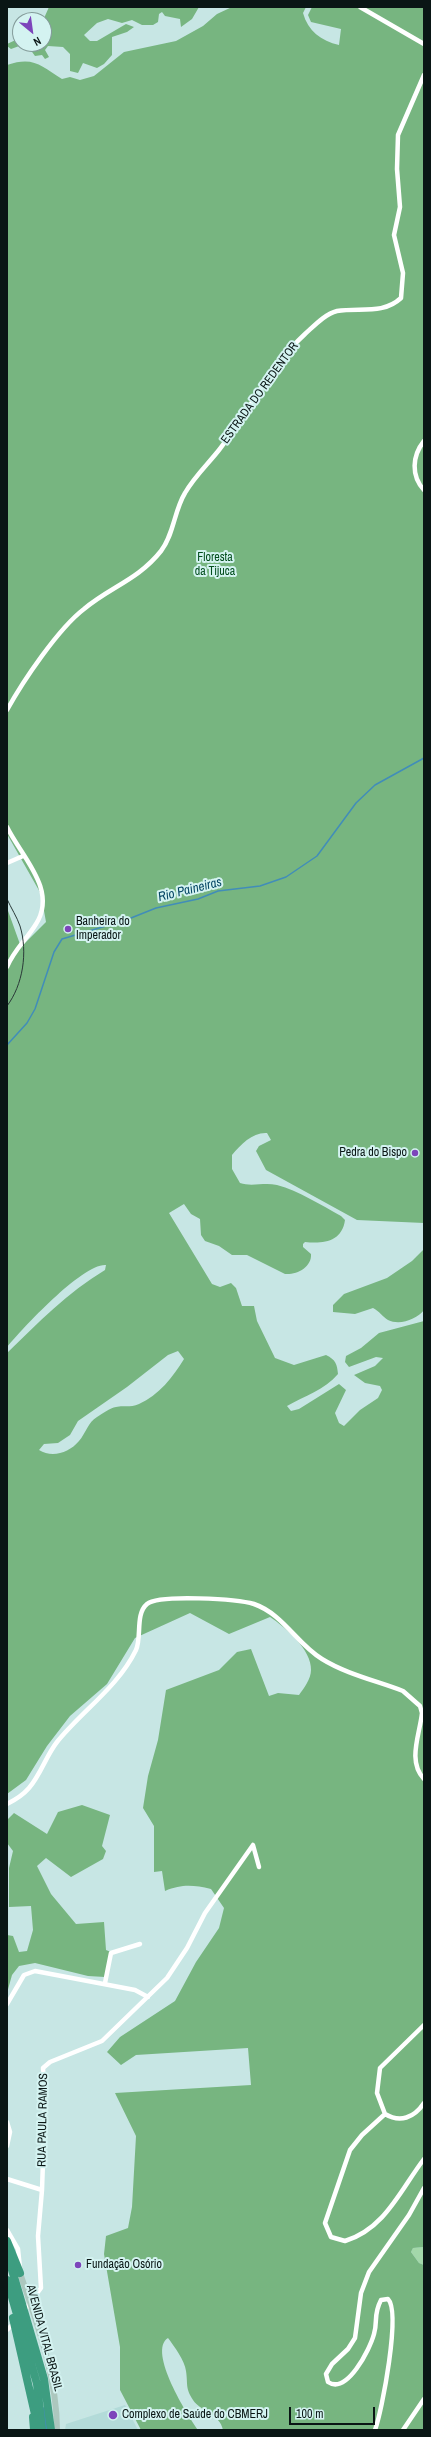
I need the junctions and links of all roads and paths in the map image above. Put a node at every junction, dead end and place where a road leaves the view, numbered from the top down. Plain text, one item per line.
1 (360, 7) edge
2 (424, 44) edge
3 (424, 75) edge
4 (424, 441) edge
5 (424, 490) edge
6 (7, 710) edge
7 (7, 827) edge
8 (23, 856) junction
9 (7, 863) edge
10 (7, 967) edge
11 (424, 1779) edge
12 (7, 1804) edge
13 (259, 1867) dead end
14 (140, 1944) dead end
15 (105, 1984) junction
16 (148, 1997) junction
17 (7, 2004) edge
18 (424, 2025) edge
19 (424, 2104) edge
20 (385, 2114) junction
21 (7, 2122) edge
22 (7, 2146) edge
23 (424, 2159) edge
24 (7, 2179) edge
25 (424, 2188) edge
26 (42, 2190) junction
27 (7, 2230) edge
28 (7, 2241) edge
29 (7, 2253) edge
30 (20, 2273) junction
31 (7, 2280) edge
32 (7, 2294) edge
33 (7, 2330) edge
34 (27, 2373) junction
35 (424, 2399) edge
36 (34, 2430) edge
37 (38, 2430) edge
38 (42, 2430) edge
39 (51, 2430) edge
40 (57, 2430) edge
41 (375, 2430) edge
42 (403, 2430) edge

1 - 2 street
3 - 6 street, ESTRADA DO REDENTOR
4 - 5 street
7 - 8 street
8 - 9 street
8 - 10 street
11 - 12 street
13 - 16 street, RUA PAULA RAMOS
14 - 15 street
15 - 16 street
15 - 17 street
16 - 26 street, RUA PAULA RAMOS
18 - 20 street
19 - 20 street
20 - 23 street
21 - 22 street
24 - 26 street
25 - 41 street
26 - 33 street, RUA PAULA RAMOS
27 - 30 street
28 - 30 highway
29 - 39 highway, AVENIDA VITAL BRASIL
30 - 40 main road
31 - 38 highway, AVENIDA VITAL BRASIL
32 - 34 highway
34 - 36 highway
34 - 37 highway
35 - 42 street

